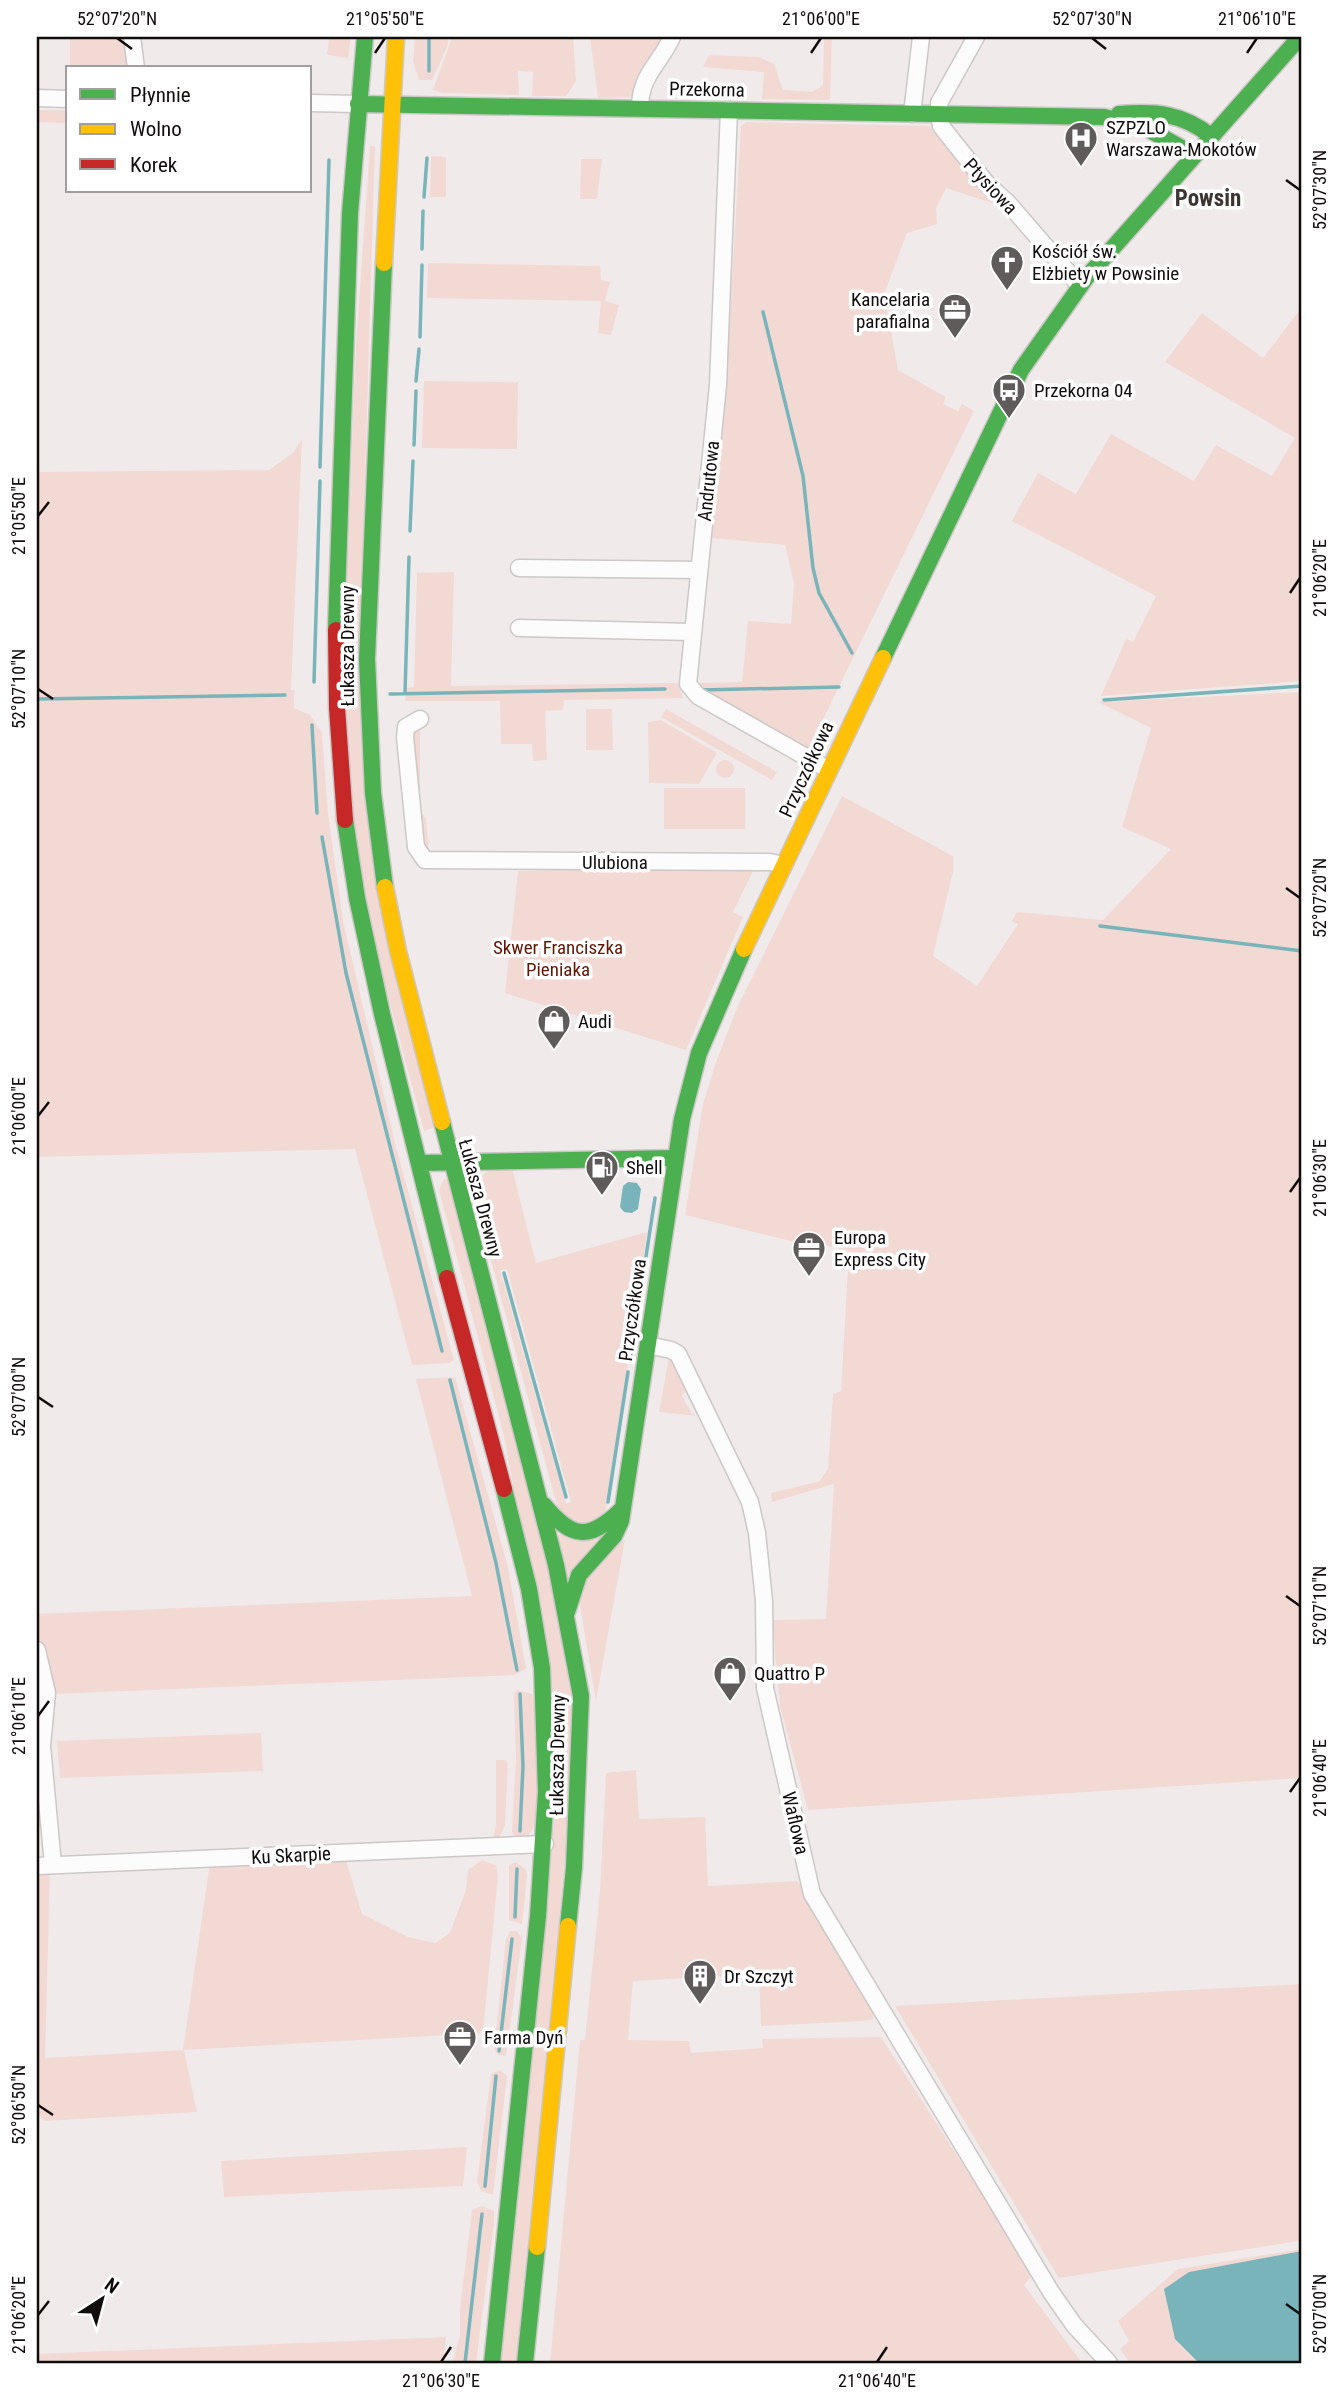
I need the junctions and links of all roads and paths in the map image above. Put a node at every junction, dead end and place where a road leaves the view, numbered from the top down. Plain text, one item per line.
1 (132, 37) edge
2 (365, 37) edge
3 (396, 37) edge
4 (672, 37) edge
5 (921, 37) edge
6 (976, 37) edge
7 (1300, 37) edge
8 (136, 66) edge
9 (37, 98) edge
10 (66, 99) edge
11 (312, 103) edge
12 (358, 104) junction
13 (390, 104) junction
14 (640, 108) junction
15 (729, 110) junction
16 (912, 114) junction
17 (938, 114) junction
18 (1104, 117) junction
19 (1211, 136) junction
20 (1194, 155) junction
21 (1079, 285) junction
22 (519, 568) dead end
23 (699, 570) junction
24 (519, 628) dead end
25 (693, 632) junction
26 (420, 719) dead end
27 (830, 770) junction
28 (784, 865) junction
29 (676, 1158) junction
30 (496, 1160) junction
31 (419, 1163) junction
32 (450, 1163) junction
33 (463, 1210) junction
34 (648, 1345) junction
35 (538, 1498) junction
36 (625, 1506) junction
37 (566, 1614) junction
38 (37, 1650) edge
39 (545, 1844) junction
40 (45, 1866) edge
41 (492, 2363) edge
42 (525, 2363) edge
43 (1109, 2363) edge

1 - 8 street
2 - 12 main road, Łukasza Drewny
3 - 13 main road, Łukasza Drewny
4 - 14 street
5 - 16 street
6 - 17 street
7 - 19 main road, Przyczółkowa
9 - 10 street
11 - 12 street, Przekorna
12 - 13 main road, Przekorna
12 - 31 main road, Łukasza Drewny
13 - 14 main road, Przekorna
13 - 32 main road, Łukasza Drewny
14 - 15 main road, Przekorna
15 - 16 main road, Przekorna
15 - 23 street, Andrutowa
16 - 17 main road, Przekorna
17 - 18 main road, Przekorna
17 - 21 street, Ptysiowa
18 - 19 main road, Przekorna
18 - 20 main road, Przekorna
19 - 20 main road, Przyczółkowa
20 - 21 main road, Przyczółkowa
21 - 27 main road, Przyczółkowa
22 - 23 street
23 - 25 street, Andrutowa
24 - 25 street
25 - 27 street, Andrutowa
26 - 28 street, Ulubiona
27 - 28 main road, Przyczółkowa
28 - 29 main road, Przyczółkowa
29 - 30 main road
29 - 34 main road, Przyczółkowa
30 - 32 main road
30 - 33 main road
31 - 32 main road
31 - 39 main road, Łukasza Drewny
32 - 33 main road, Łukasza Drewny
33 - 35 main road, Łukasza Drewny
34 - 36 main road, Przyczółkowa
34 - 43 street, Waflowa
35 - 36 main road
35 - 37 main road, Łukasza Drewny
36 - 37 main road, Przyczółkowa
37 - 42 main road, Łukasza Drewny
38 - 40 street
39 - 40 street, Ku Skarpie
39 - 41 main road, Łukasza Drewny

